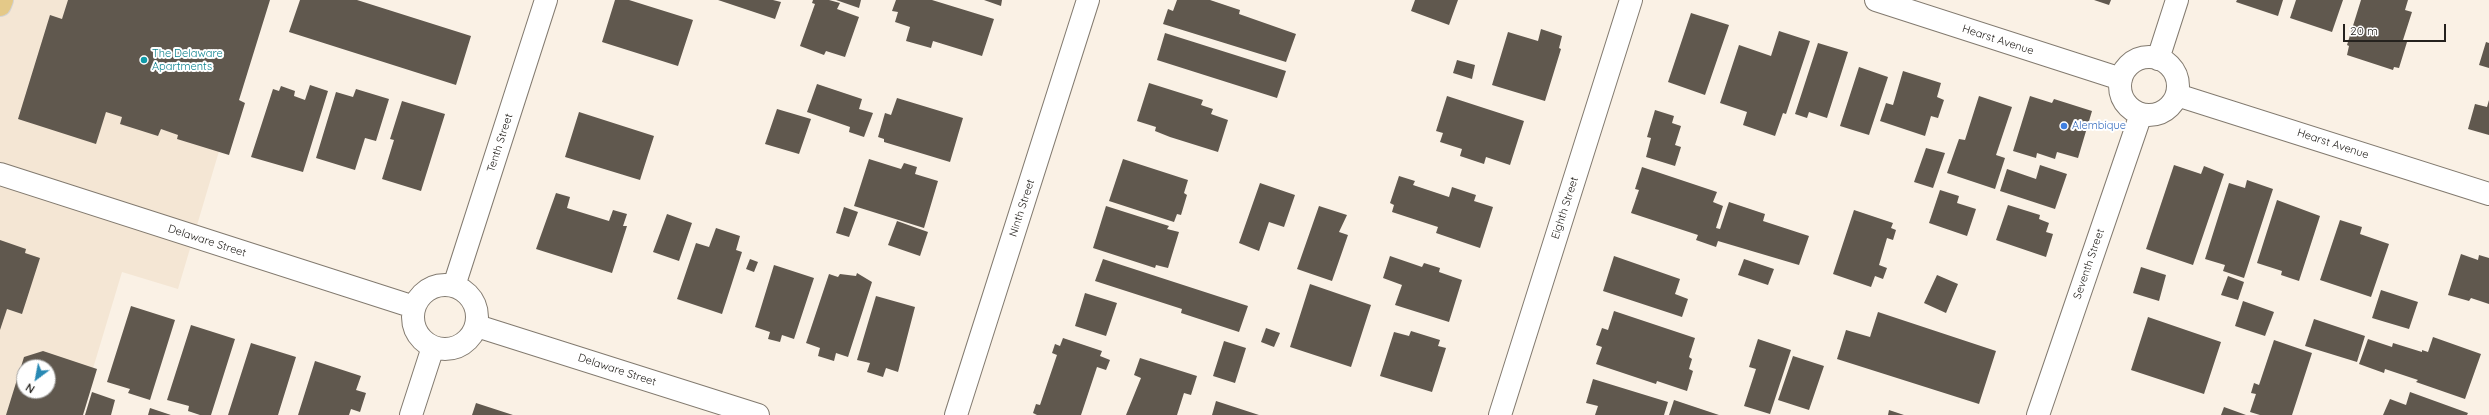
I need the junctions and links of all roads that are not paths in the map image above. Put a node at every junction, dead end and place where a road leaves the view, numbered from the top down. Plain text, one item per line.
1 (2, 0) edge
2 (546, 0) edge
3 (1088, 0) edge
4 (1631, 0) edge
5 (1876, 0) edge
6 (2177, 0) edge
7 (0, 5) edge
8 (2158, 59) junction
9 (2121, 79) junction
10 (2177, 95) junction
11 (2141, 114) junction
12 (0, 174) edge
13 (2489, 194) edge
14 (454, 286) junction
15 (414, 307) junction
16 (477, 326) junction
17 (433, 347) junction
18 (412, 415) edge
19 (758, 415) edge
20 (956, 415) edge
21 (1500, 415) edge
22 (2038, 415) edge

1 - 7 main road
2 - 14 street, Tenth Street
3 - 20 street, Ninth Street
4 - 21 street, Eighth Street
5 - 9 street, Hearst Avenue
6 - 8 street
8 - 9 street
8 - 10 street
9 - 11 street
10 - 11 street
10 - 13 street, Hearst Avenue
11 - 22 street, Seventh Street
12 - 15 street, Delaware Street
14 - 15 street
14 - 16 street
15 - 17 street
16 - 17 street
16 - 19 street, Delaware Street
17 - 18 street

